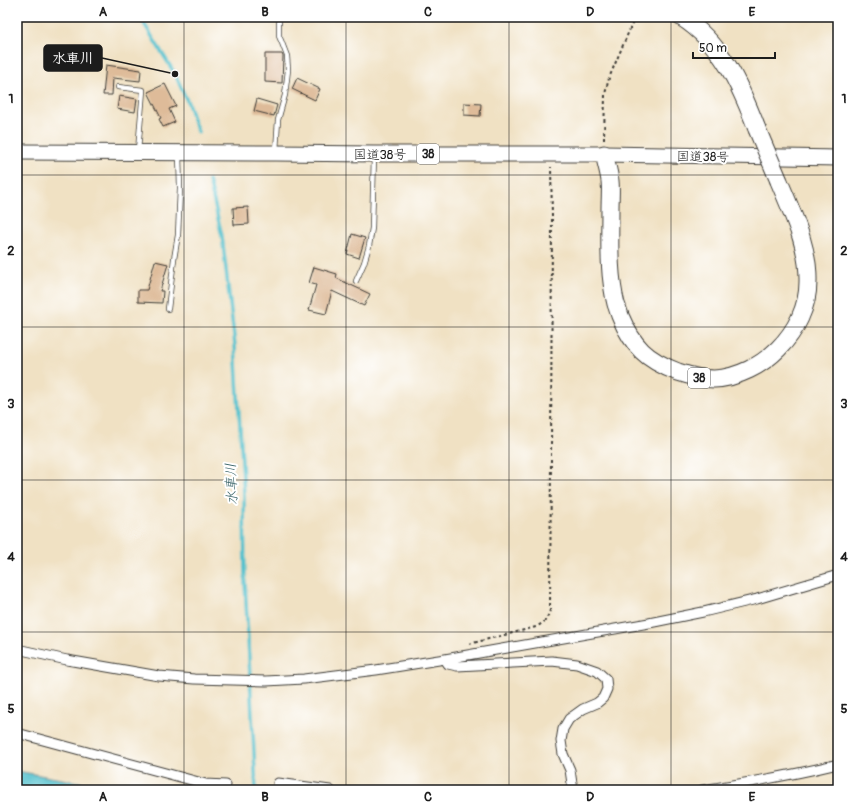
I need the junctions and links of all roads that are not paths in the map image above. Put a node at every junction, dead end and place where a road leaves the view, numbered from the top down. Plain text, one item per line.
1 (279, 17) edge
2 (681, 17) edge
3 (118, 87) dead end
4 (17, 152) edge
5 (276, 152) junction
6 (138, 153) junction
7 (179, 153) junction
8 (374, 154) junction
9 (604, 154) junction
10 (838, 158) edge
11 (356, 282) dead end
12 (168, 309) dead end
13 (838, 575) edge
14 (17, 649) edge
15 (445, 659) junction
16 (17, 733) edge
17 (838, 764) edge
18 (278, 783) dead end
19 (226, 785) dead end
20 (330, 790) edge
21 (573, 790) edge
22 (702, 790) edge

1 - 5 lane
2 - 9 highway, 38, bridge
3 - 6 lane
4 - 6 highway, 国道38号 / 38
5 - 7 highway, 国道38号 / 38
5 - 8 highway, 国道38号 / 38
6 - 7 highway, 国道38号 / 38
7 - 12 lane
8 - 9 highway, 国道38号 / 38
8 - 11 lane
9 - 10 highway, 国道38号 / 38
13 - 15 street
14 - 15 street
15 - 21 street
16 - 19 street
17 - 22 street
18 - 20 street

